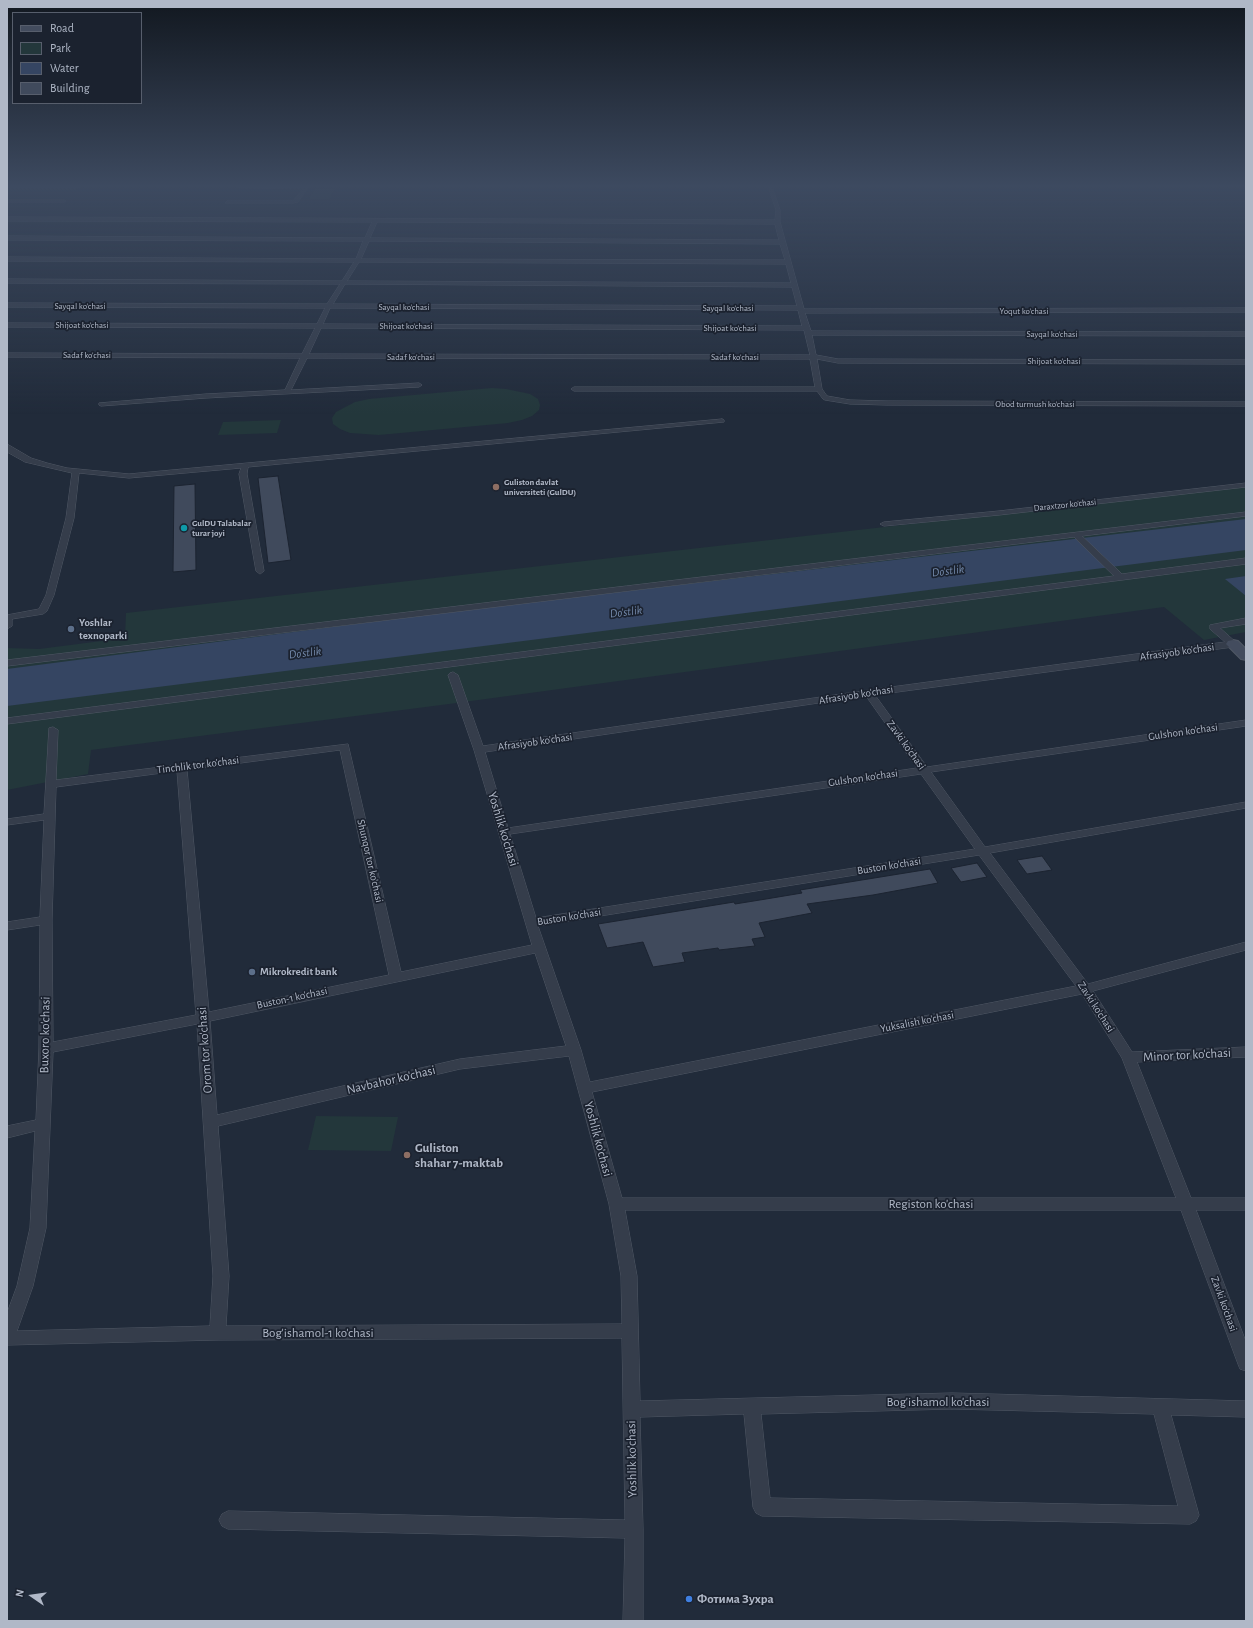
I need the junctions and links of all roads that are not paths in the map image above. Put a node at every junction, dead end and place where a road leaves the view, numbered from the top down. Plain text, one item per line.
1 (357, 262) edge
2 (782, 262) edge
3 (788, 262) joint
4 (7, 282) edge
5 (344, 283) junction
6 (794, 285) junction
7 (7, 305) edge
8 (328, 307) junction
9 (802, 310) junction
10 (1246, 310) edge
11 (7, 325) edge
12 (319, 326) junction
13 (807, 330) junction
14 (1246, 334) edge
15 (7, 355) edge
16 (304, 356) junction
17 (814, 357) junction
18 (1246, 362) edge
19 (419, 385) dead end
20 (574, 388) dead end
21 (819, 389) junction
22 (287, 392) junction
23 (101, 404) dead end
24 (1246, 404) edge
25 (722, 421) dead end
26 (7, 446) edge
27 (245, 465) junction
28 (76, 471) junction
29 (1246, 485) edge
30 (1246, 514) edge
31 (884, 524) dead end
32 (1075, 534) junction
33 (1246, 561) edge
34 (260, 571) dead end
35 (1120, 577) junction
36 (1246, 622) edge
37 (7, 626) edge
38 (1241, 650) edge
39 (7, 663) edge
40 (453, 675) dead end
41 (869, 693) junction
42 (7, 721) edge
43 (1246, 723) edge
44 (53, 730) dead end
45 (344, 746) joint
46 (479, 750) junction
47 (182, 767) junction
48 (924, 769) junction
49 (52, 784) junction
50 (1246, 805) edge
51 (51, 816) junction
52 (7, 822) edge
53 (503, 832) junction
54 (982, 851) junction
55 (46, 920) junction
56 (531, 924) junction
57 (7, 926) edge
58 (1246, 946) edge
59 (539, 948) junction
60 (396, 976) junction
61 (1085, 989) junction
62 (203, 1018) junction
63 (46, 1048) junction
64 (574, 1050) junction
65 (1246, 1052) edge
66 (1128, 1057) junction
67 (585, 1088) junction
68 (210, 1122) junction
69 (42, 1124) junction
70 (7, 1132) edge
71 (616, 1204) junction
72 (1186, 1204) junction
73 (1246, 1204) edge
74 (629, 1330) junction
75 (218, 1333) junction
76 (7, 1335) edge
77 (7, 1338) edge
78 (1246, 1364) edge
79 (752, 1406) junction
80 (1160, 1407) junction
81 (631, 1409) junction
82 (1246, 1409) edge
83 (228, 1520) dead end
84 (634, 1529) junction
85 (633, 1621) edge

1 - 5 street
2 - 3 street
3 - 6 street
4 - 5 street
5 - 6 street
5 - 8 street
6 - 9 street
7 - 8 street, Sayqal ko'chasi
8 - 9 street, Sayqal ko'chasi
8 - 12 street
9 - 10 street, Yoqut ko'chasi
9 - 13 street
11 - 12 street, Shijoat ko'chasi
12 - 13 street, Shijoat ko'chasi
12 - 16 street
13 - 14 street, Sayqal ko'chasi
13 - 17 street
15 - 16 street, Sadaf ko'chasi
16 - 17 street, Sadaf ko'chasi
16 - 22 street
17 - 18 street, Shijoat ko'chasi
17 - 21 street
19 - 22 street
20 - 21 street
21 - 24 street, Obod turmush ko'chasi
22 - 23 street
25 - 27 street
26 - 28 street
27 - 28 street
27 - 34 street
28 - 37 street
29 - 31 street, Daraxtzor ko'chasi
30 - 32 street
32 - 35 street
32 - 39 street
33 - 35 street
35 - 42 street
36 - 38 street
38 - 41 street, Afrasiyob ko'chasi
40 - 46 street, Yoshlik ko'chasi
41 - 46 street, Afrasiyob ko'chasi
41 - 48 street, Zavki ko'chasi
43 - 48 street, Gulshon ko'chasi
44 - 49 street, Buxoro ko'chasi
45 - 47 street, Tinchlik tor ko'chasi
45 - 60 street, Shunqor tor ko'chasi
46 - 53 street, Yoshlik ko'chasi
47 - 49 street, Tinchlik tor ko'chasi
47 - 62 street, Orom tor ko'chasi
48 - 53 street, Gulshon ko'chasi
48 - 54 street, Zavki ko'chasi
49 - 51 street, Buxoro ko'chasi
50 - 54 street, Buston ko'chasi
51 - 52 street
51 - 55 street, Buxoro ko'chasi
53 - 56 street, Yoshlik ko'chasi
54 - 56 street, Buston ko'chasi
54 - 61 street, Zavki ko'chasi
55 - 57 street
55 - 63 street, Buxoro ko'chasi
56 - 59 street, Yoshlik ko'chasi
58 - 61 street, Yuksalish ko'chasi
59 - 60 street, Buston-1 ko'chasi
59 - 64 street, Yoshlik ko'chasi
60 - 62 street, Buston-1 ko'chasi
61 - 66 street, Zavki ko'chasi
61 - 67 street, Yuksalish ko'chasi
62 - 63 street, Buston-1 ko'chasi
62 - 68 street, Orom tor ko'chasi
63 - 69 street, Buxoro ko'chasi
64 - 67 street, Yoshlik ko'chasi
64 - 68 street, Navbahor ko'chasi
65 - 66 street, Minor tor ko'chasi
66 - 72 street, Zavki ko'chasi
67 - 71 street, Yoshlik ko'chasi
68 - 75 street, Orom tor ko'chasi
69 - 70 street
69 - 76 street, Buxoro ko'chasi
71 - 72 street, Registon ko'chasi
71 - 74 street, Yoshlik ko'chasi
72 - 73 street, Registon ko'chasi
72 - 78 street, Zavki ko'chasi
74 - 75 street, Bog'ishamol-1 ko'chasi
74 - 81 street, Yoshlik ko'chasi
75 - 77 street, Bog'ishamol-1 ko'chasi
79 - 80 street, Bog'ishamol ko'chasi
79 - 80 street
79 - 81 street, Bog'ishamol ko'chasi
80 - 82 street, Bog'ishamol ko'chasi
81 - 84 street, Yoshlik ko'chasi
83 - 84 street
84 - 85 street, Yoshlik ko'chasi

